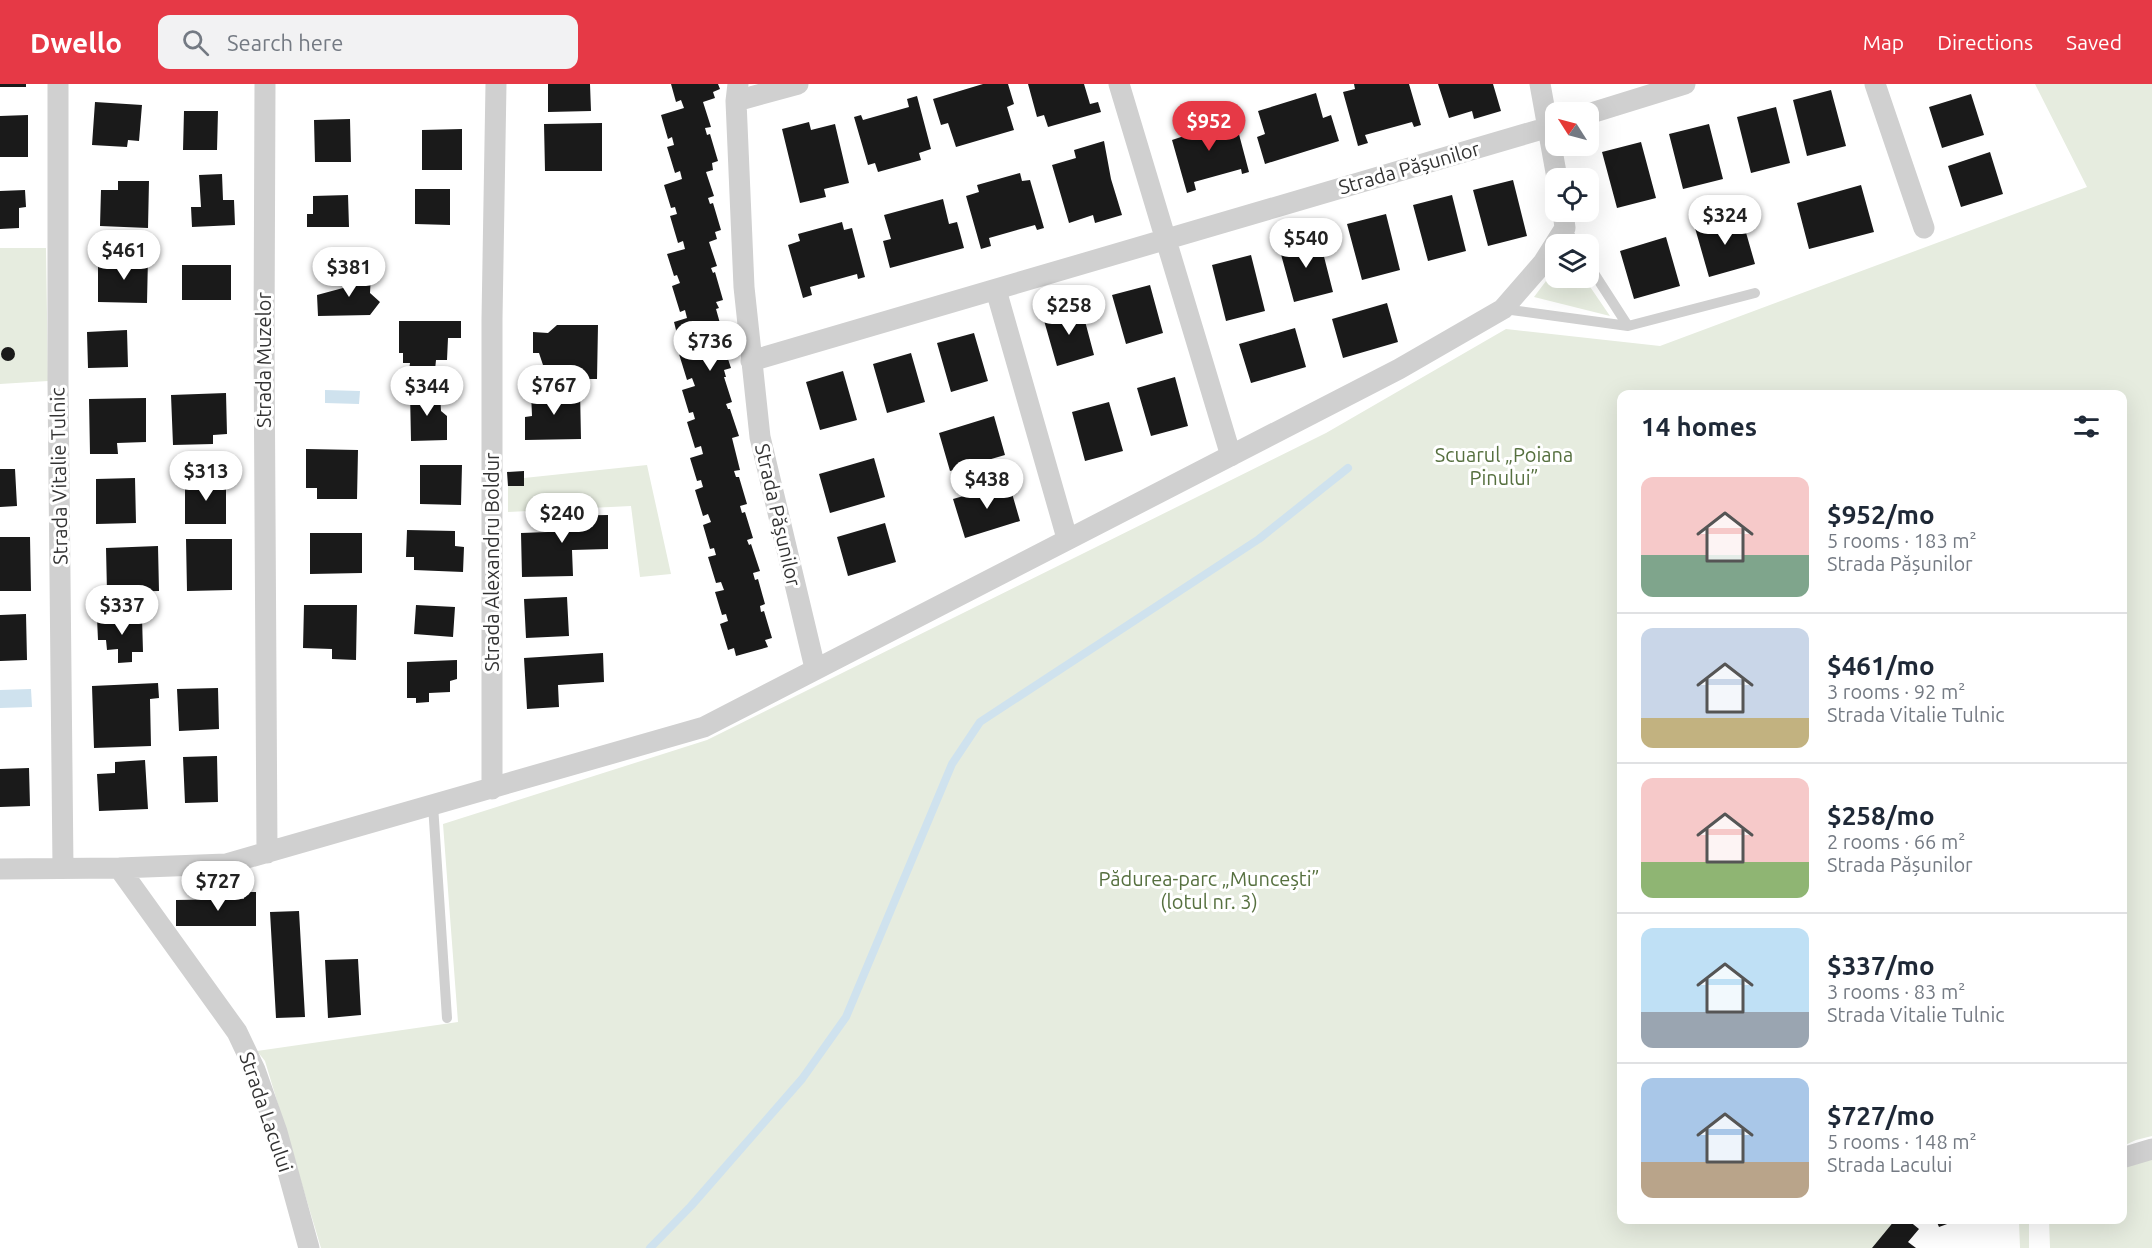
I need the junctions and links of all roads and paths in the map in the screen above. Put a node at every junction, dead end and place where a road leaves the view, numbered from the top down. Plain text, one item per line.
1 (58, 84) edge
2 (265, 84) edge
3 (496, 84) edge
4 (798, 84) edge
5 (1119, 84) edge
6 (1540, 84) edge
7 (1685, 84) edge
8 (1875, 84) edge
9 (737, 92) edge
10 (1545, 102) edge
11 (1599, 111) edge
12 (1545, 128) edge
13 (1568, 228) edge
14 (1924, 228) dead end
15 (1165, 240) junction
16 (1599, 281) edge
17 (996, 290) junction
18 (1755, 293) dead end
19 (1503, 309) junction
20 (1628, 326) junction
21 (751, 361) junction
22 (1231, 456) junction
23 (1067, 538) junction
24 (815, 668) junction
25 (492, 789) junction
26 (433, 806) junction
27 (267, 853) junction
28 (63, 868) junction
29 (119, 868) junction
30 (0, 869) edge
31 (447, 1018) dead end
32 (2152, 1149) edge
33 (2127, 1156) edge
34 (309, 1248) edge

1 - 28 street, Strada Vitalie Tulnic
2 - 27 street, Strada Muzelor
3 - 25 street, Strada Alexandru Boldur
4 - 9 street, Strada Pășunilor
5 - 15 street
6 - 10 street
7 - 11 street
8 - 14 street
9 - 21 street, Strada Pășunilor
12 - 15 street, Strada Pășunilor
13 - 19 street
15 - 17 street, Strada Pășunilor
15 - 22 street
16 - 20 lane
17 - 21 street, Strada Pășunilor
17 - 23 street
18 - 20 lane
19 - 20 lane
19 - 22 street
21 - 24 street, Strada Pășunilor
22 - 23 street
23 - 24 street
24 - 25 street
25 - 26 street
26 - 27 street
26 - 31 lane
27 - 29 street
28 - 29 street
28 - 30 street
29 - 34 street, Strada Lacului
32 - 33 street

